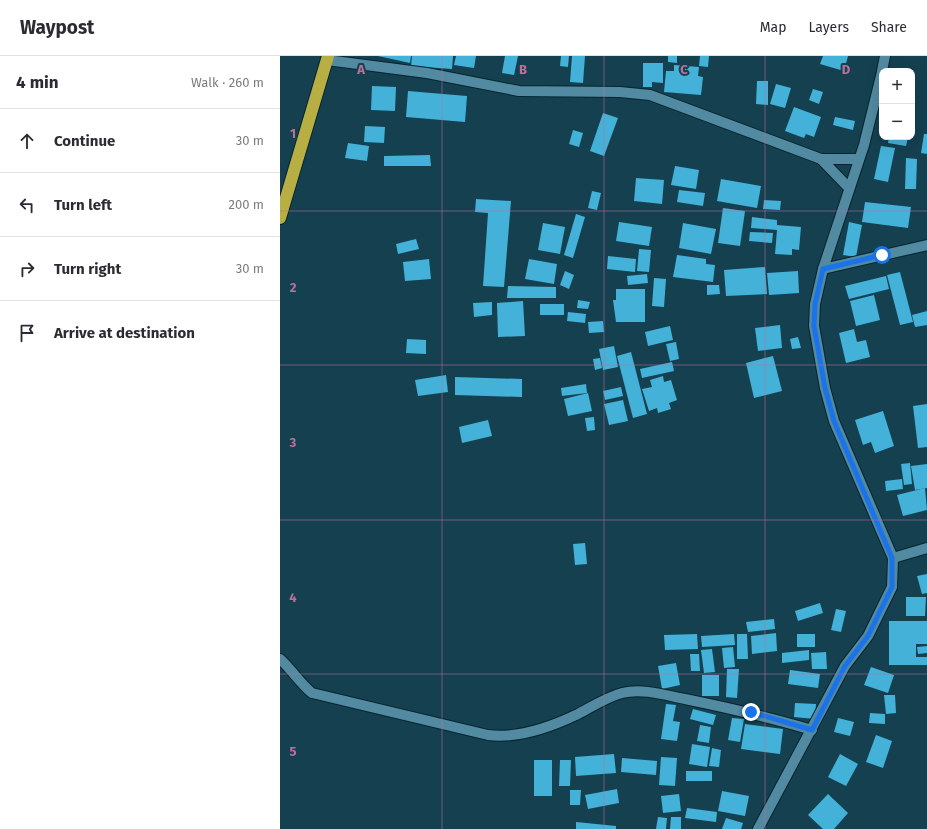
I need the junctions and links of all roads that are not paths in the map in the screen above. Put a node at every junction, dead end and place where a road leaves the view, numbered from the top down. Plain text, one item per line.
1 (885, 56) edge
2 (327, 58) edge
3 (883, 68) edge
4 (879, 84) edge
5 (821, 159) junction
6 (858, 159) junction
7 (284, 186) edge
8 (849, 188) junction
9 (280, 218) edge
10 (927, 245) edge
11 (823, 269) junction
12 (927, 548) edge
13 (892, 558) junction
14 (280, 659) edge
15 (812, 730) junction
16 (758, 829) edge

1 - 3 street
2 - 5 street
2 - 7 highway
4 - 6 street
5 - 6 street
5 - 8 street
6 - 8 street
7 - 9 highway
8 - 11 street
10 - 11 street
11 - 13 street
12 - 13 street
13 - 15 street
14 - 15 street
15 - 16 street

